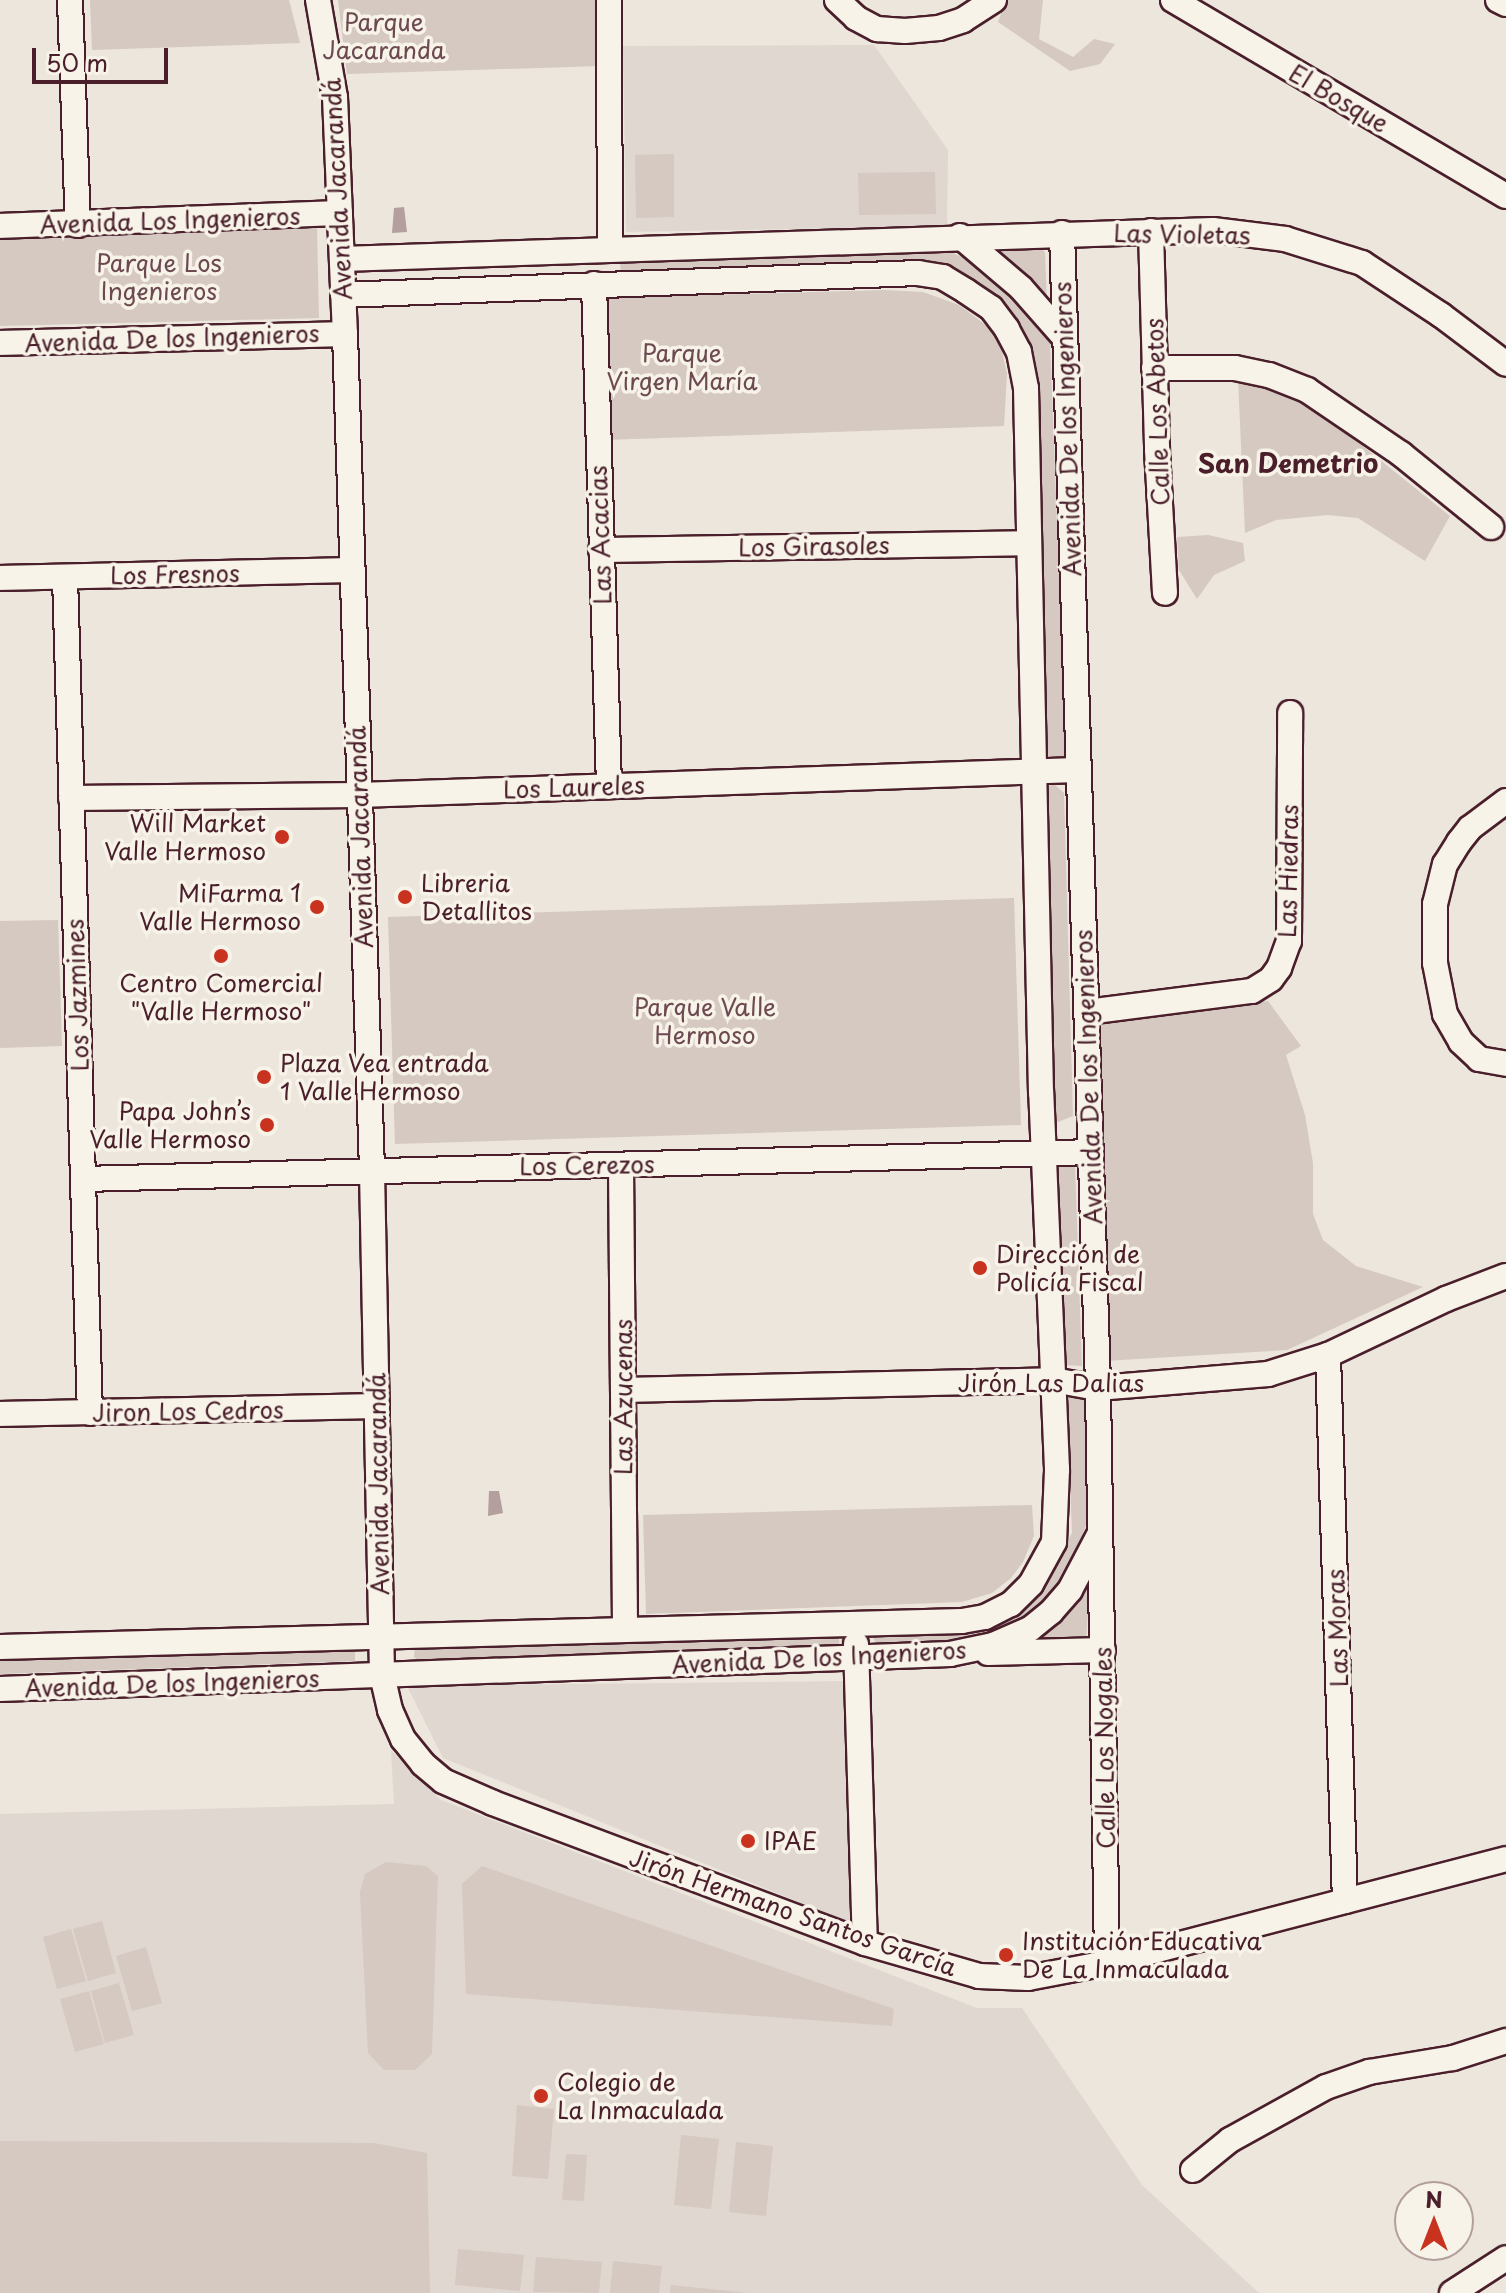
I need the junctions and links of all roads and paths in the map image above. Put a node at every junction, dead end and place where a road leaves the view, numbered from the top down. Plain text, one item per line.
1 (70, 0) edge
2 (318, 0) edge
3 (609, 0) edge
4 (837, 0) edge
5 (994, 0) edge
6 (1173, 0) edge
7 (1498, 0) edge
8 (1506, 4) edge
9 (1506, 196) edge
10 (340, 213) junction
11 (78, 225) junction
12 (0, 226) edge
13 (1151, 231) junction
14 (1062, 233) junction
15 (960, 236) junction
16 (610, 249) junction
17 (342, 259) junction
18 (594, 284) junction
19 (343, 295) junction
20 (345, 334) junction
21 (1064, 337) junction
22 (0, 343) edge
23 (1506, 364) edge
24 (1154, 368) junction
25 (1491, 527) dead end
26 (1028, 543) junction
27 (601, 550) junction
28 (351, 570) junction
29 (65, 577) junction
30 (0, 578) edge
31 (1165, 593) dead end
32 (1290, 713) dead end
33 (1077, 770) junction
34 (1033, 771) junction
35 (609, 786) junction
36 (359, 795) junction
37 (71, 798) junction
38 (1506, 801) edge
39 (1087, 1012) junction
40 (1506, 1064) edge
41 (1091, 1152) junction
42 (1043, 1153) junction
43 (621, 1165) junction
44 (372, 1171) junction
45 (83, 1179) junction
46 (1506, 1276) edge
47 (1328, 1355) junction
48 (1053, 1380) junction
49 (1098, 1388) junction
50 (623, 1390) junction
51 (377, 1406) junction
52 (90, 1413) junction
53 (0, 1414) edge
54 (1100, 1533) junction
55 (855, 1625) junction
56 (625, 1629) junction
57 (380, 1636) junction
58 (0, 1647) edge
59 (1103, 1650) junction
60 (950, 1654) junction
61 (856, 1658) junction
62 (382, 1675) junction
63 (0, 1689) edge
64 (1506, 1859) edge
65 (1345, 1901) junction
66 (865, 1943) junction
67 (1107, 1963) junction
68 (1506, 2041) edge
69 (1193, 2170) dead end
70 (1506, 2258) edge
71 (1452, 2293) edge

1 - 11 street
2 - 10 street, Avenida Jacarandá
3 - 16 street
4 - 5 street
6 - 9 street, El Bosque
7 - 8 street
10 - 11 street, Avenida Los Ingenieros
10 - 17 street, Avenida Jacarandá
11 - 12 street, Avenida Los Ingenieros
13 - 14 street, Las Violetas
13 - 23 street, Las Violetas
13 - 24 street, Calle Los Abetos
14 - 15 street
14 - 21 street, Avenida De los Ingenieros
15 - 16 street
15 - 21 street
16 - 17 street
17 - 19 street, Avenida Jacarandá
18 - 19 street, Avenida De los Ingenieros
18 - 26 street, Avenida De los Ingenieros
18 - 27 street, Las Acacias
19 - 20 street, Avenida Jacarandá
20 - 22 street, Avenida De los Ingenieros
20 - 28 street, Avenida Jacarandá
21 - 33 street, Avenida De los Ingenieros
24 - 25 street
24 - 31 street, Calle Los Abetos
26 - 27 street, Los Girasoles
26 - 34 street, Avenida De los Ingenieros
27 - 35 street, Las Acacias
28 - 29 street, Los Fresnos
28 - 36 street, Avenida Jacarandá
29 - 30 street, Los Fresnos
29 - 37 street, Los Jazmines
32 - 39 street, Las Hiedras
33 - 34 street, Los Laureles
33 - 39 street, Avenida De los Ingenieros
34 - 35 street, Los Laureles
34 - 42 street, Avenida De los Ingenieros
35 - 36 street, Los Laureles
36 - 37 street, Los Laureles
36 - 44 street, Avenida Jacarandá
37 - 45 street, Los Jazmines
38 - 40 street
39 - 41 street, Avenida De los Ingenieros
41 - 42 street, Los Cerezos
41 - 49 street, Avenida De los Ingenieros
42 - 43 street, Los Cerezos
42 - 48 street, Avenida De los Ingenieros
43 - 44 street, Los Cerezos
43 - 50 street, Las Azucenas
44 - 45 street, Los Cerezos
44 - 51 street, Avenida Jacarandá
45 - 52 street, Los Jazmines
46 - 47 street, Jirón Las Dalias
47 - 49 street, Jirón Las Dalias
47 - 65 street, Las Moras
48 - 49 street, Jirón Las Dalias
48 - 50 street, Jirón Las Dalias
48 - 55 street, Avenida De los Ingenieros
49 - 54 street, Avenida De los Ingenieros
50 - 56 street, Las Azucenas
51 - 52 street, Jiron Los Cedros
51 - 57 street, Avenida Jacarandá
52 - 53 street, Jiron Los Cedros
54 - 59 street, Calle Los Nogales
54 - 60 street, Avenida De los Ingenieros
55 - 56 street, Avenida De los Ingenieros
55 - 61 street
56 - 57 street, Avenida De los Ingenieros
57 - 58 street, Avenida De los Ingenieros
57 - 62 street, Avenida Jacarandá
59 - 60 street
59 - 67 street, Calle Los Nogales
60 - 61 street, Avenida De los Ingenieros
61 - 62 street, Avenida De los Ingenieros
61 - 66 street
62 - 63 street, Avenida De los Ingenieros
62 - 66 street, Jirón Hermano Santos García
64 - 65 street, Jirón Hermano Santos García
65 - 67 street, Jirón Hermano Santos García
66 - 67 street, Jirón Hermano Santos García
68 - 69 street
70 - 71 street

